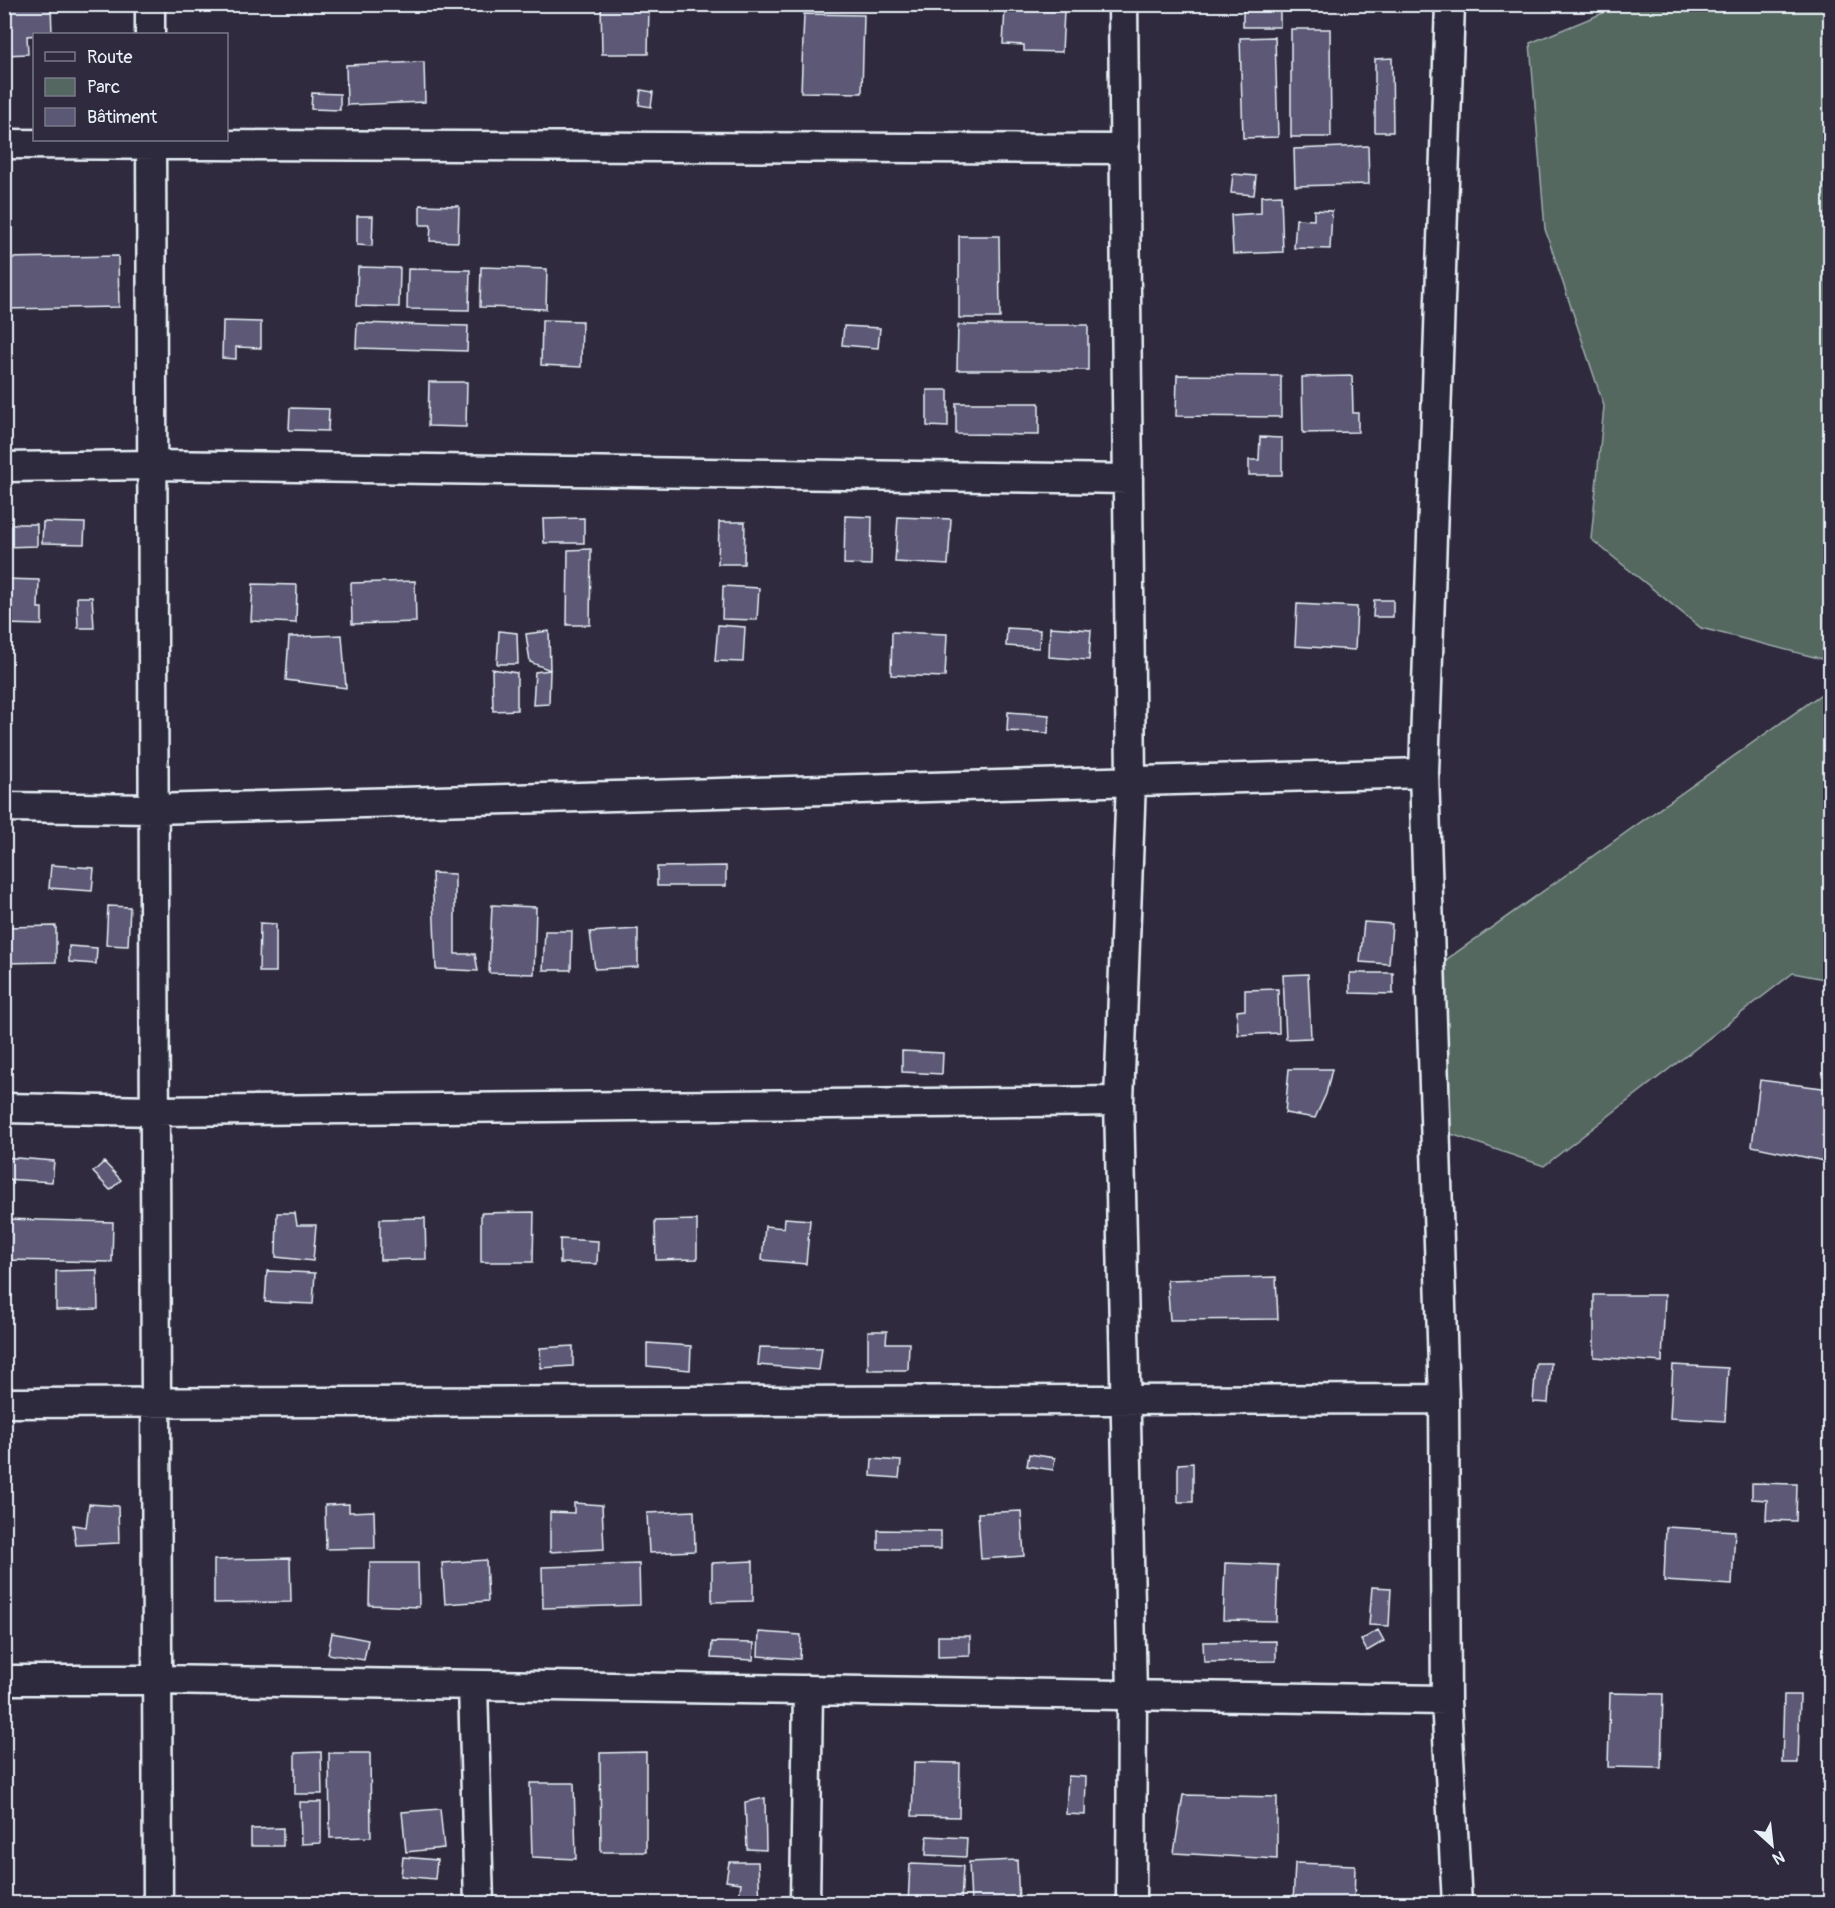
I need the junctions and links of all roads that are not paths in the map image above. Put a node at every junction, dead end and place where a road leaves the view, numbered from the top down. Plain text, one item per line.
1 (150, 4) edge
2 (1123, 4) edge
3 (1450, 4) edge
4 (150, 33) edge
5 (151, 142) edge
6 (4, 144) edge
7 (1124, 149) junction
8 (152, 465) junction
9 (4, 467) edge
10 (1128, 479) junction
11 (1424, 773) junction
12 (1131, 781) junction
13 (4, 807) edge
14 (153, 809) junction
15 (1119, 1101) junction
16 (4, 1108) edge
17 (154, 1111) junction
18 (1126, 1399) junction
19 (1444, 1399) junction
20 (4, 1403) edge
21 (156, 1403) junction
22 (4, 1680) edge
23 (157, 1680) junction
24 (473, 1685) junction
25 (808, 1690) junction
26 (1132, 1695) junction
27 (1446, 1700) junction
28 (158, 1904) edge
29 (479, 1904) edge
30 (806, 1904) edge
31 (1131, 1904) edge
32 (1456, 1904) edge

1 - 4 street
2 - 7 street
3 - 11 street
5 - 6 street
5 - 7 street
5 - 8 street
7 - 10 street
8 - 9 street
8 - 10 street
8 - 14 street
10 - 12 street
11 - 12 street
11 - 19 street
12 - 14 street
12 - 15 street
13 - 14 street
14 - 17 street
15 - 17 street
15 - 18 street
16 - 17 street
17 - 21 street
18 - 19 street
18 - 21 street
18 - 26 street
19 - 27 street
20 - 21 street
21 - 23 street
22 - 23 street
23 - 24 street
23 - 28 street
24 - 25 street
24 - 29 street
25 - 26 street
25 - 30 street
26 - 27 street
26 - 31 street
27 - 32 street

